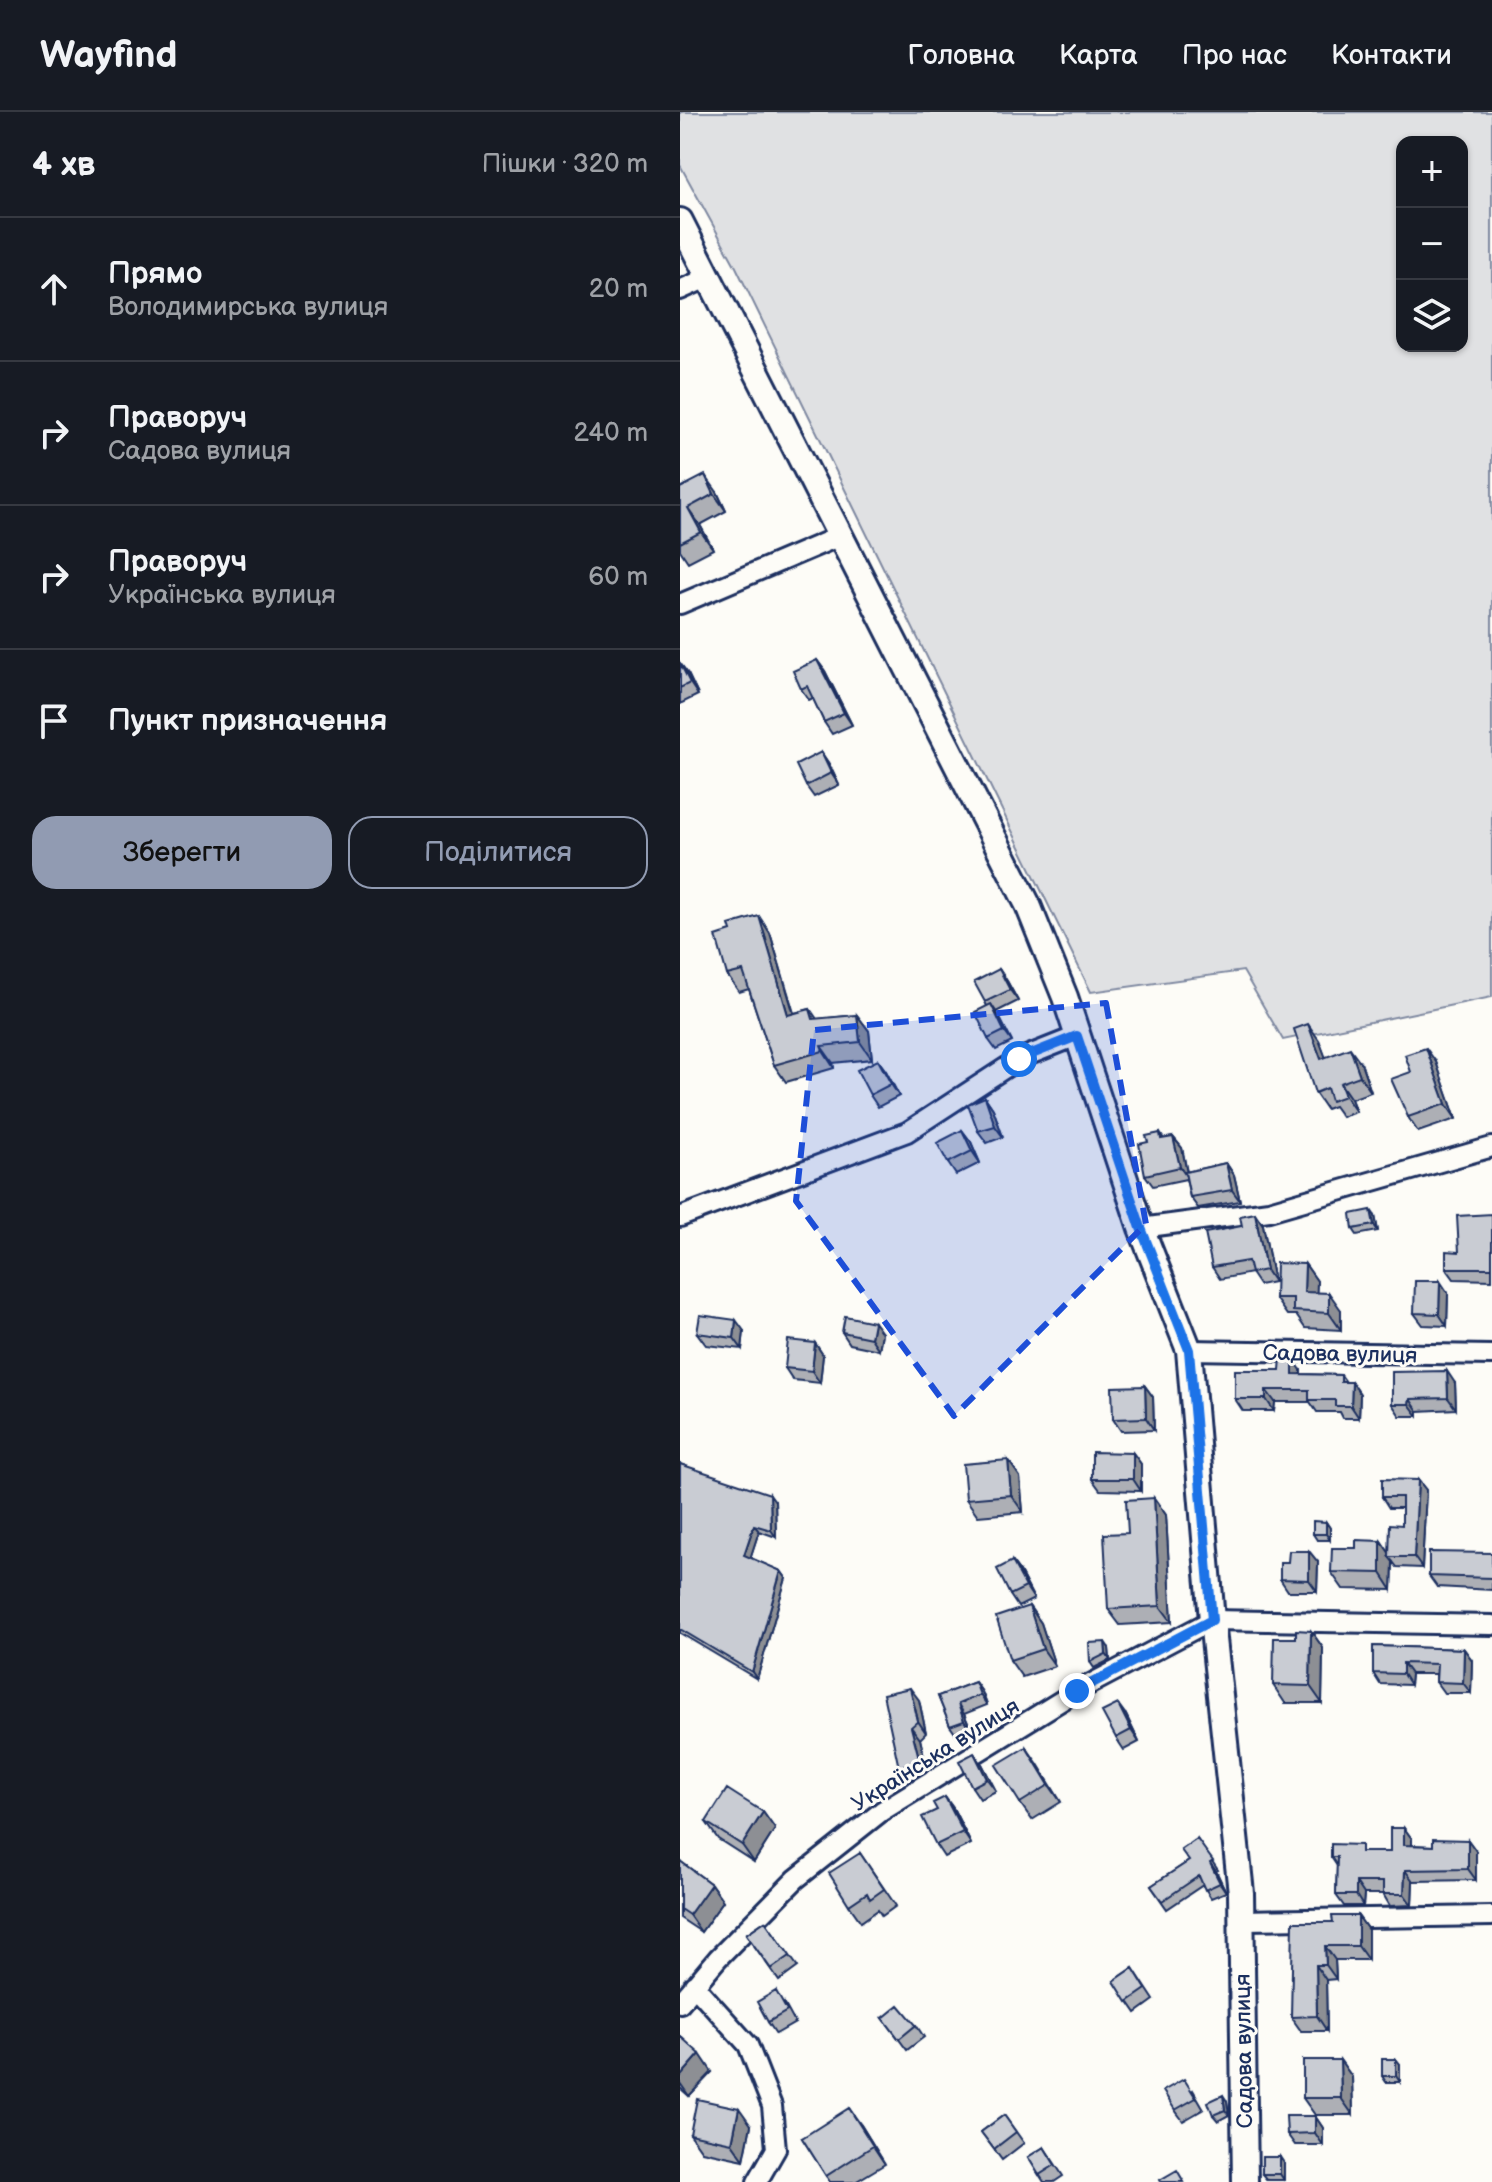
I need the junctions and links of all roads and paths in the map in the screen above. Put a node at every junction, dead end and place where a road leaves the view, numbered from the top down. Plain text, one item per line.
1 (680, 221) edge
2 (709, 277) junction
3 (680, 290) edge
4 (840, 536) junction
5 (680, 604) edge
6 (1077, 1036) junction
7 (1492, 1147) edge
8 (680, 1217) edge
9 (1141, 1228) junction
10 (1189, 1350) junction
11 (1492, 1355) edge
12 (1212, 1620) junction
13 (1492, 1625) edge
14 (1492, 1916) edge
15 (1242, 1920) junction
16 (694, 1985) junction
17 (680, 2003) edge
18 (757, 2182) edge
19 (1245, 2182) edge

1 - 2 street, Садова вулиця
2 - 3 street
2 - 4 street, Садова вулиця
4 - 5 street
4 - 6 street, Садова вулиця
6 - 8 street
6 - 9 street, Садова вулиця
7 - 9 street
9 - 10 street, Садова вулиця
10 - 11 street, Садова вулиця
10 - 12 street, Садова вулиця
12 - 13 street
12 - 15 street, Садова вулиця
12 - 16 street, Українська вулиця
14 - 15 street
15 - 19 street, Садова вулиця
16 - 17 street, Українська вулиця
16 - 18 street

